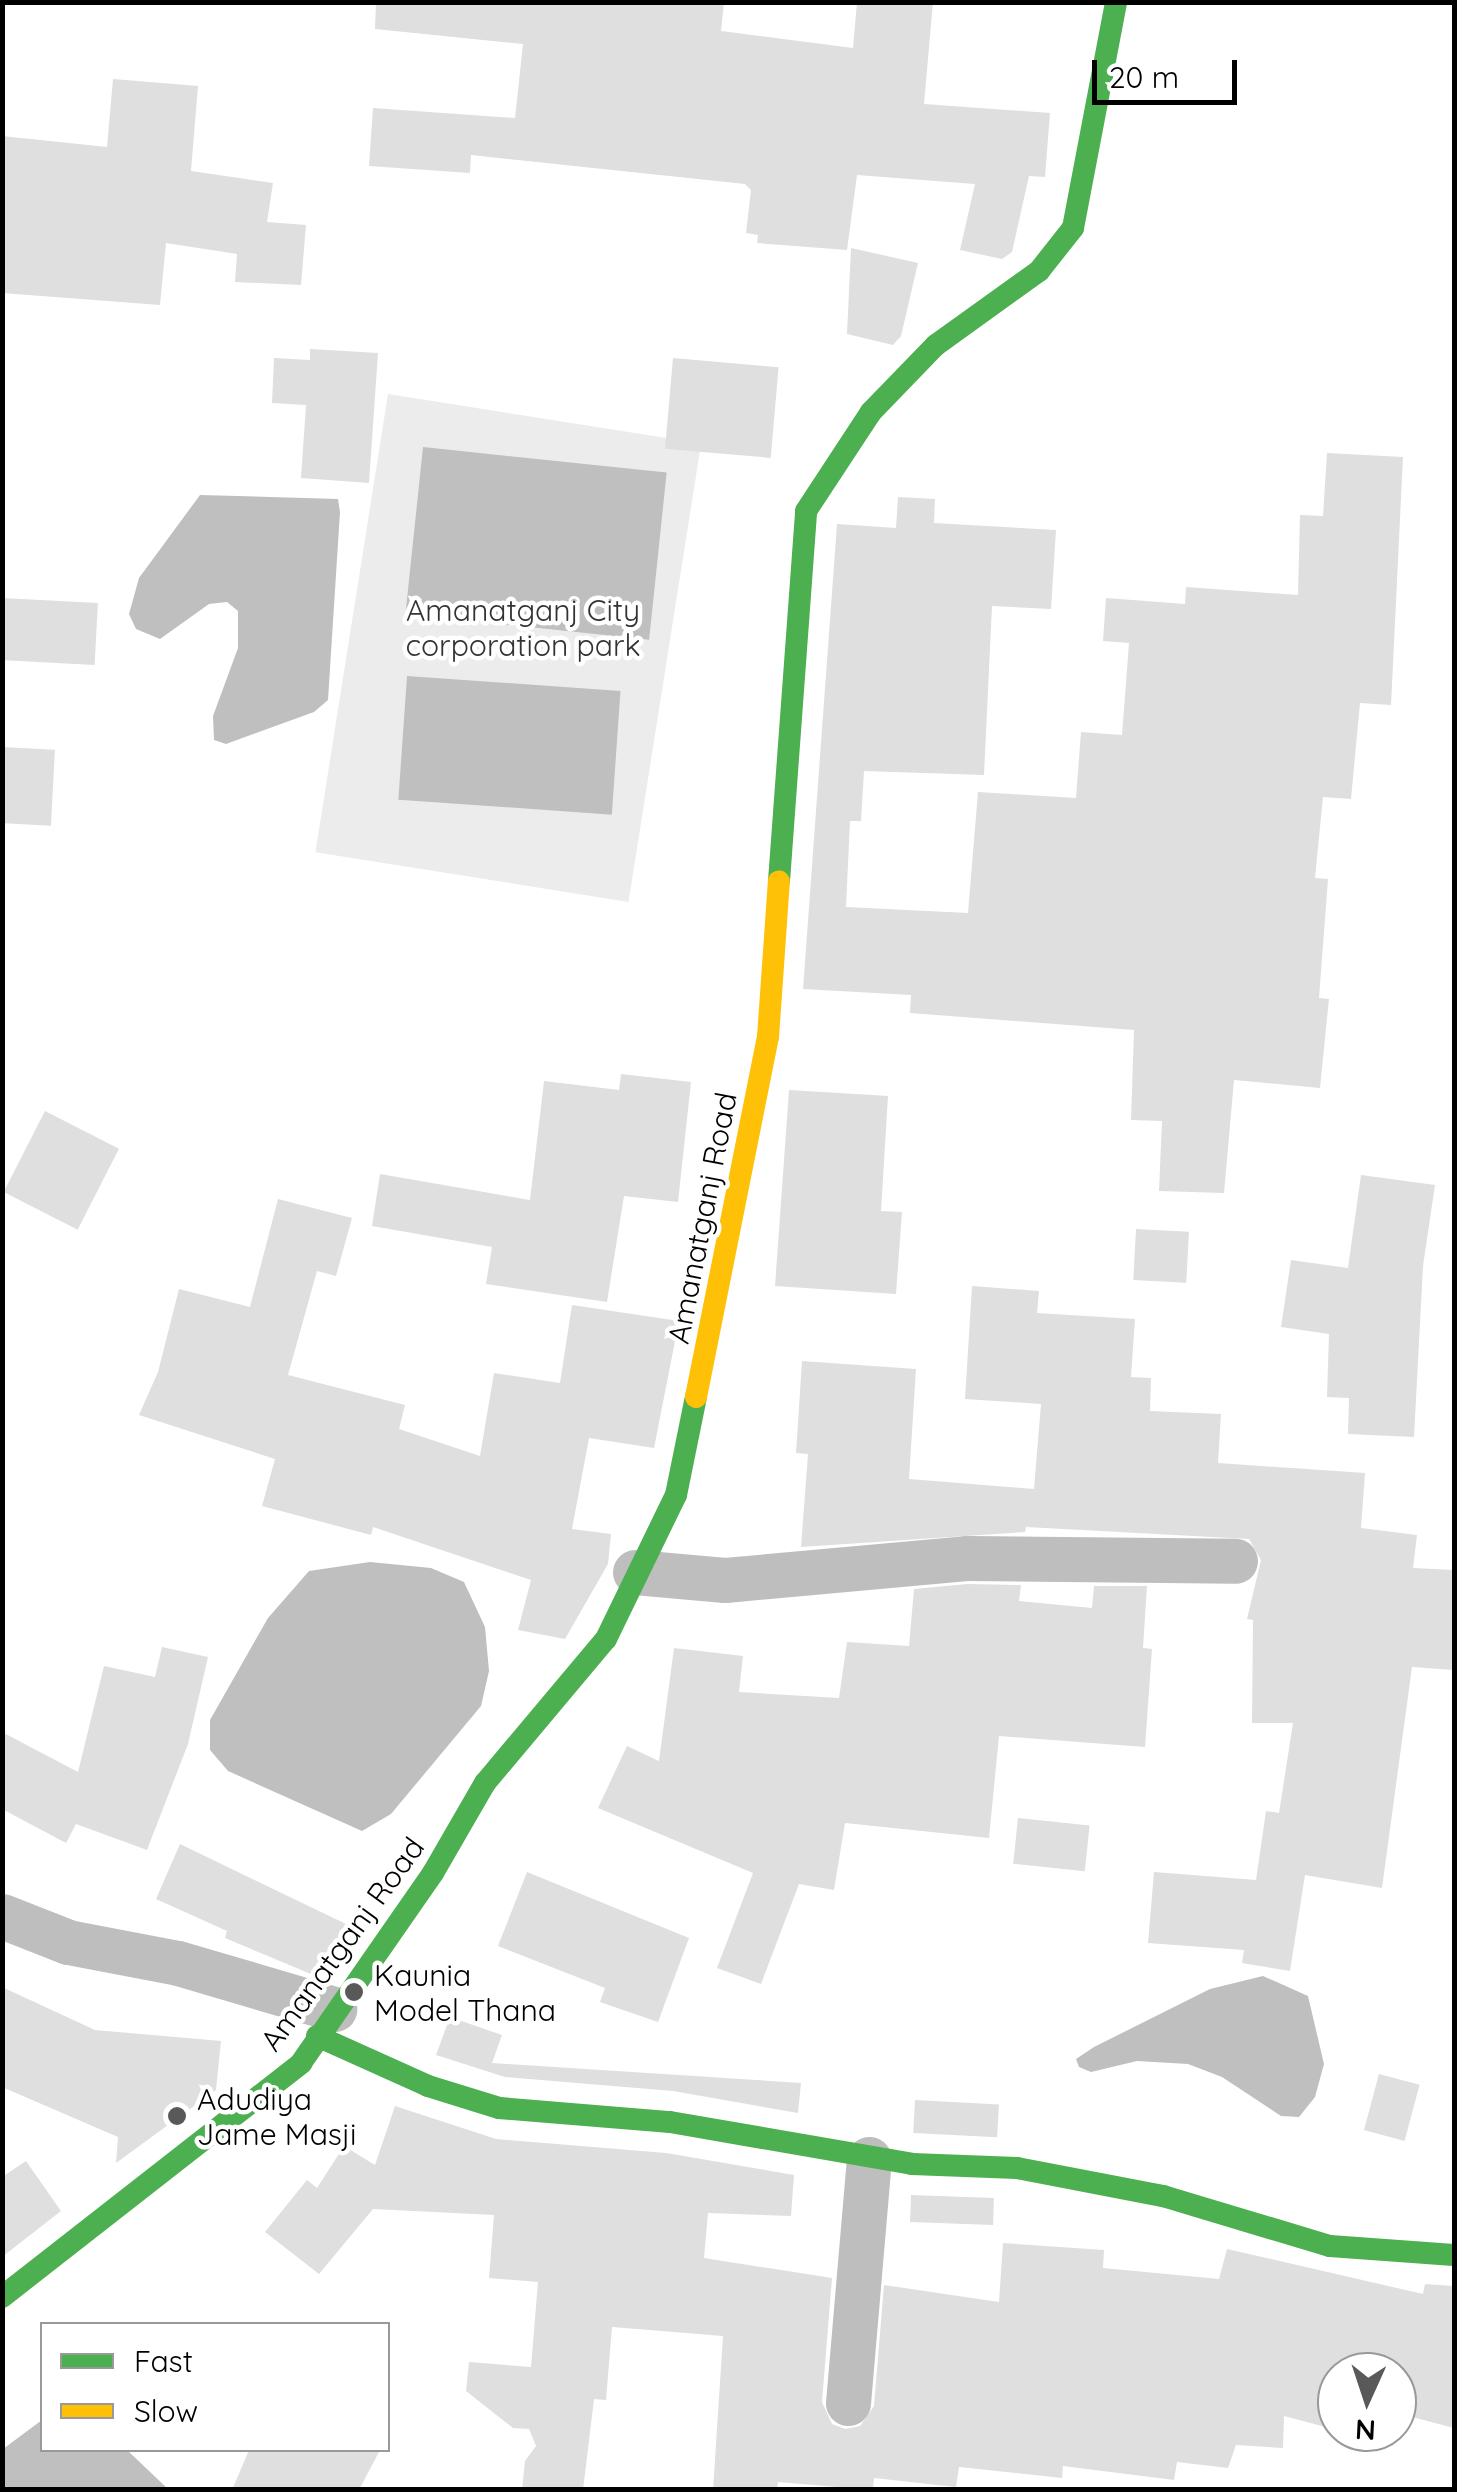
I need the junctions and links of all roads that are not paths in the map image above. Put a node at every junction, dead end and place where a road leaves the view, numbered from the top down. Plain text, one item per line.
1 (1116, 2) edge
2 (1235, 1560) dead end
3 (635, 1572) junction
4 (2, 1916) edge
5 (326, 2023) junction
6 (869, 2159) junction
7 (1454, 2255) edge
8 (2, 2297) edge
9 (848, 2403) dead end

1 - 3 main road, Amanatganj Road
2 - 3 street
3 - 5 main road, Amanatganj Road
4 - 5 street
5 - 6 main road
5 - 8 main road, Amanatganj Road
6 - 7 main road
6 - 9 street

